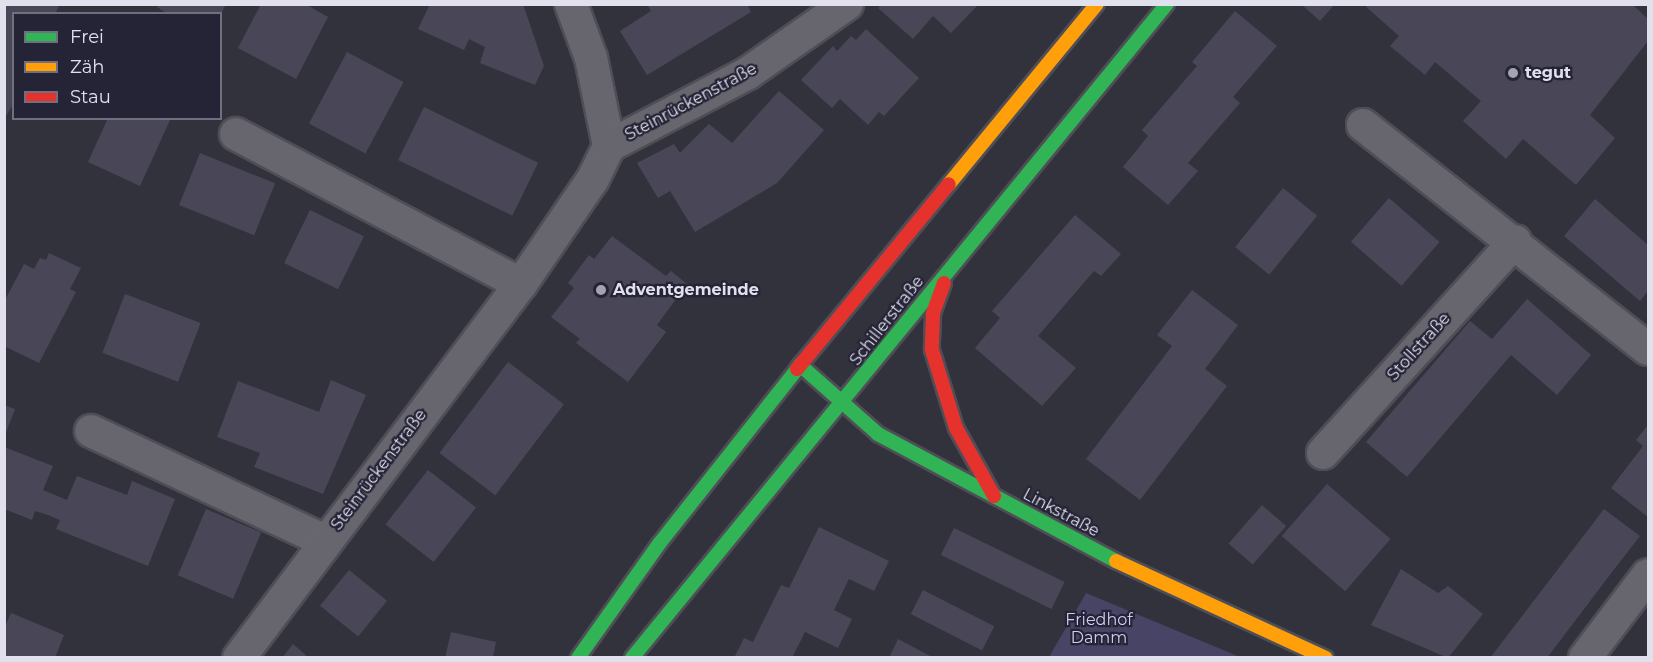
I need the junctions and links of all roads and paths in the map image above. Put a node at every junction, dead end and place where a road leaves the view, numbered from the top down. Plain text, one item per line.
1 (571, 4) edge
2 (847, 4) edge
3 (1097, 4) edge
4 (1167, 4) edge
5 (1363, 125) dead end
6 (236, 134) dead end
7 (609, 146) junction
8 (1515, 241) junction
9 (950, 268) junction
10 (521, 284) junction
11 (1648, 349) edge
12 (800, 365) junction
13 (844, 401) junction
14 (91, 431) dead end
15 (1323, 453) dead end
16 (994, 496) junction
17 (325, 541) junction
18 (1648, 575) edge
19 (239, 657) edge
20 (578, 657) edge
21 (632, 657) edge
22 (1326, 657) edge
23 (1585, 657) edge

1 - 7 street
2 - 7 street, Steinrückenstraße
3 - 12 main road
4 - 9 main road, Schillerstraße
5 - 8 street
6 - 10 street
7 - 10 street, Steinrückenstraße
8 - 11 street
8 - 15 street, Stollstraße
9 - 13 main road, Schillerstraße
9 - 16 main road
10 - 17 street, Steinrückenstraße
12 - 13 main road, Linkstraße
12 - 20 main road
13 - 16 main road, Linkstraße
13 - 21 main road, Schillerstraße
14 - 17 street, Steinrückenstraße
16 - 22 main road, Linkstraße
17 - 19 street, Steinrückenstraße
18 - 23 street

